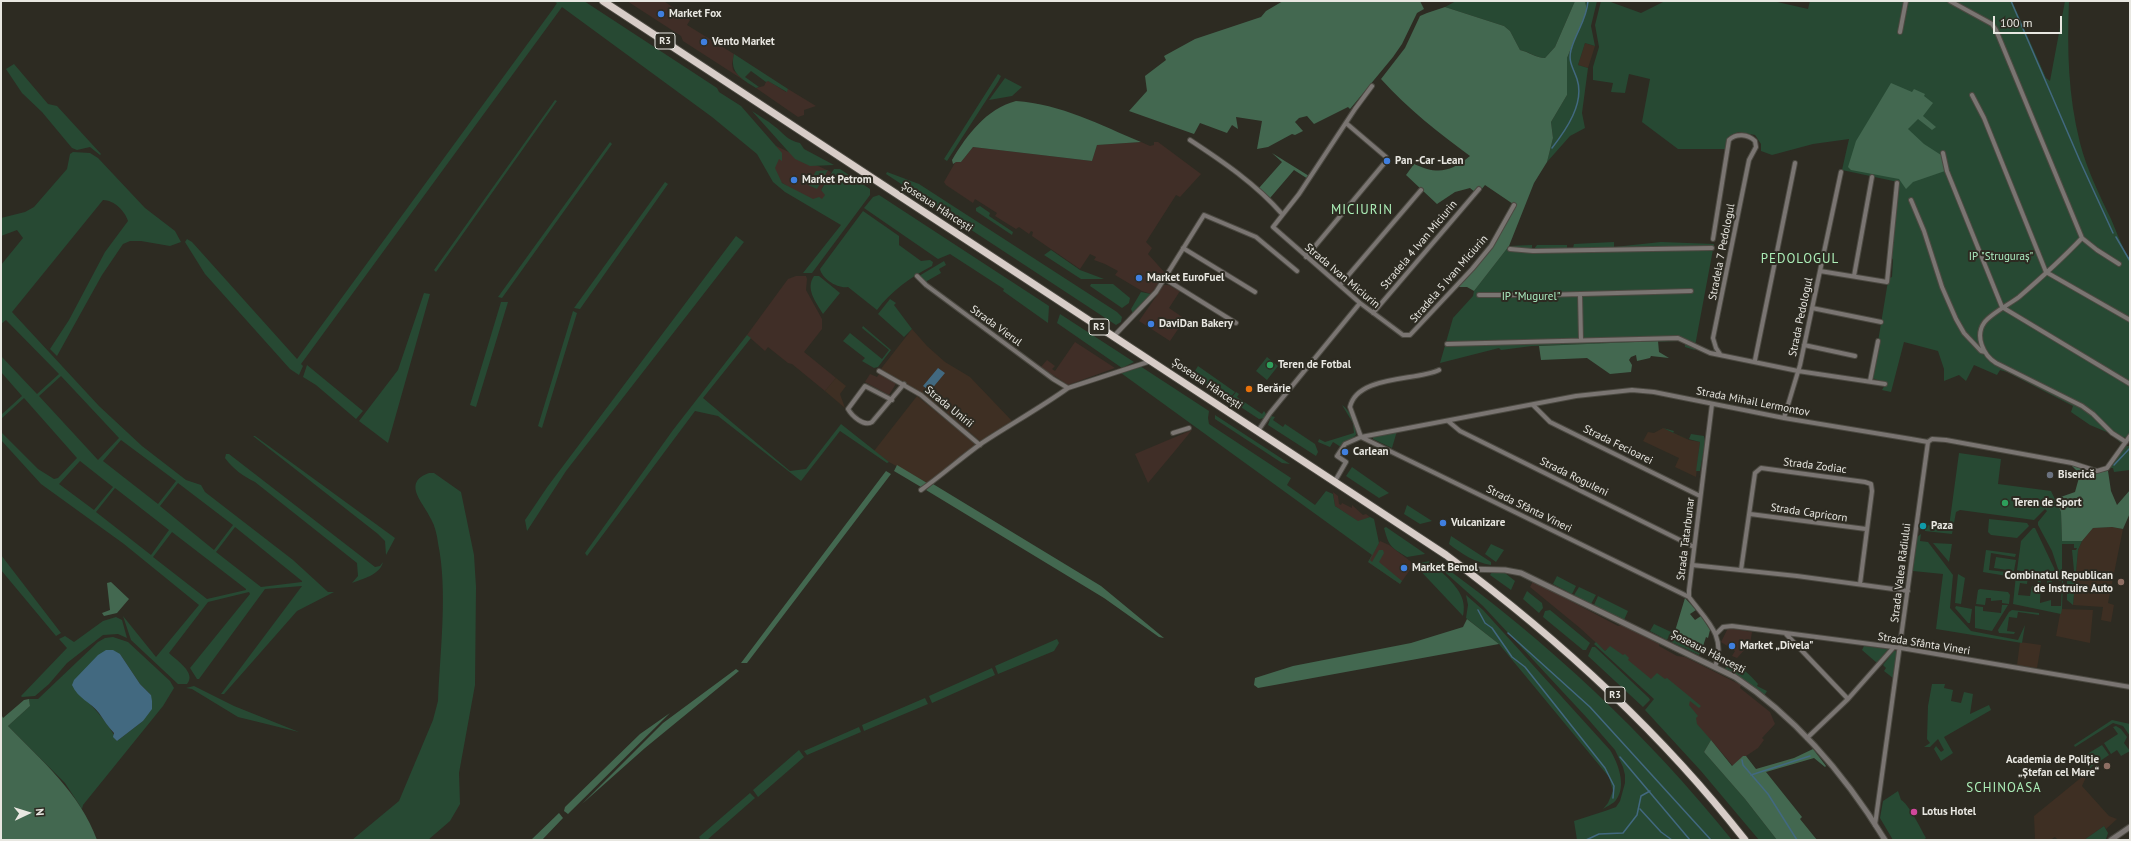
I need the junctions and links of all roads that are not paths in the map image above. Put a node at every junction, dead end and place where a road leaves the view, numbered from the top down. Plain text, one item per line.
1 (604, 1) edge
2 (1906, 1) edge
3 (1950, 1) edge
4 (1900, 32) dead end
5 (1372, 86) dead end
6 (1972, 95) dead end
7 (1346, 123) junction
8 (1190, 140) dead end
9 (1943, 153) dead end
10 (1794, 163) dead end
11 (1841, 172) dead end
12 (1872, 177) dead end
13 (1897, 183) dead end
14 (1479, 189) dead end
15 (1421, 190) dead end
16 (1911, 200) dead end
17 (1514, 205) dead end
18 (1282, 214) junction
19 (2082, 238) junction
20 (1713, 239) dead end
21 (1183, 248) junction
22 (1712, 248) dead end
23 (1510, 249) dead end
24 (1306, 257) junction
25 (2119, 264) dead end
26 (1820, 270) junction
27 (1297, 271) dead end
28 (2046, 272) junction
29 (917, 276) dead end
30 (1854, 276) junction
31 (1165, 279) junction
32 (1340, 285) junction
33 (1691, 291) dead end
34 (1255, 292) dead end
35 (1580, 294) junction
36 (1479, 295) dead end
37 (1360, 303) junction
38 (1812, 308) junction
39 (2004, 309) junction
40 (1373, 313) junction
41 (2130, 320) edge
42 (1881, 322) dead end
43 (1236, 323) dead end
44 (1403, 335) joint
45 (1114, 336) junction
46 (1581, 340) junction
47 (1878, 340) dead end
48 (1447, 344) dead end
49 (1804, 345) junction
50 (1985, 352) junction
51 (1721, 354) junction
52 (1854, 356) dead end
53 (1755, 360) junction
54 (1151, 361) junction
55 (1439, 370) dead end
56 (879, 371) dead end
57 (1798, 371) junction
58 (1870, 381) junction
59 (904, 384) junction
60 (1885, 384) dead end
61 (2130, 384) edge
62 (1068, 388) junction
63 (892, 400) junction
64 (1712, 404) junction
65 (1533, 405) junction
66 (1784, 418) junction
67 (1448, 421) junction
68 (1189, 428) dead end
69 (1258, 431) junction
70 (1174, 433) dead end
71 (2130, 436) edge
72 (1361, 437) junction
73 (1928, 442) junction
74 (2126, 442) junction
75 (980, 445) junction
76 (1335, 481) junction
77 (921, 490) dead end
78 (1700, 496) junction
79 (1750, 514) junction
80 (1866, 530) junction
81 (1694, 546) junction
82 (1692, 564) junction
83 (1465, 569) junction
84 (1741, 570) junction
85 (1860, 584) junction
86 (1908, 592) junction
87 (1689, 597) junction
88 (1784, 633) junction
89 (1716, 634) junction
90 (1894, 647) junction
91 (1901, 648) junction
92 (1715, 667) junction
93 (2130, 687) edge
94 (1848, 699) junction
95 (1807, 738) junction
96 (1875, 825) junction
97 (2130, 827) edge
98 (1745, 840) edge
99 (1885, 840) edge
100 (2110, 840) edge

1 - 45 highway, Șoseaua Hâncești / R3
2 - 4 street
3 - 19 street
5 - 7 street
6 - 28 street
7 - 18 street
7 - 24 street
8 - 18 street
9 - 39 street
10 - 53 street
11 - 26 street, Strada Pedologul
12 - 30 street
13 - 30 street
14 - 40 street, Stradela 4 Ivan Miciurin
15 - 32 street
16 - 50 street
17 - 44 street, Stradela 5 Ivan Miciurin
18 - 24 street, Strada Ivan Miciurin
19 - 25 street
19 - 28 street
20 - 51 street, Stradela 7 Pedologul
21 - 27 street
21 - 31 street
21 - 34 street
22 - 23 street
24 - 32 street, Strada Ivan Miciurin
26 - 30 street
26 - 38 street, Strada Pedologul
28 - 39 street
28 - 41 street
29 - 62 street, Strada Vierul
31 - 43 street
31 - 45 street
32 - 37 street, Strada Ivan Miciurin
33 - 35 street
35 - 36 street
35 - 46 street
37 - 40 street, Strada Ivan Miciurin
37 - 69 street
38 - 42 street
38 - 49 street, Strada Pedologul
39 - 50 street
39 - 61 street
40 - 44 street, Strada Ivan Miciurin
45 - 54 highway, Șoseaua Hâncești / R3
46 - 48 street
46 - 51 street
47 - 58 street
49 - 52 street
49 - 57 street, Strada Pedologul
50 - 74 street
51 - 53 street
53 - 57 street
54 - 62 street
54 - 69 highway, Șoseaua Hâncești / R3
55 - 72 street
56 - 59 street, Strada Unirii
57 - 58 street
57 - 66 street, Strada Pedologul
58 - 60 street
59 - 63 street
59 - 75 street, Strada Unirii
62 - 75 street
63 - 63 street
64 - 65 street, Strada Mihail Lermontov
64 - 66 street, Strada Mihail Lermontov
64 - 78 street, Strada Tatarbunar
65 - 67 street, Strada Mihail Lermontov
65 - 78 street, Strada Fecioarei
66 - 73 street, Strada Mihail Lermontov
67 - 72 street, Strada Mihail Lermontov
67 - 81 street, Strada Roguleni
68 - 70 street
69 - 76 highway, Șoseaua Hâncești / R3
71 - 74 street, Strada Mihail Lermontov
72 - 76 street, Strada Mihail Lermontov
72 - 87 street, Strada Sfânta Vineri
73 - 74 street, Strada Mihail Lermontov
73 - 86 street, Strada Valea Rădiului
75 - 77 street
76 - 83 highway, Șoseaua Hâncești / R3
78 - 81 street, Strada Tatarbunar
79 - 80 street, Strada Capricorn
79 - 80 street, Strada Zodiac
79 - 84 street, Strada Zodiac
80 - 85 street, Strada Zodiac
81 - 82 street, Strada Tatarbunar
82 - 84 street
82 - 87 street, Strada Tatarbunar
83 - 92 street, Șoseaua Hâncești
83 - 98 highway, Șoseaua Hâncești / R3
84 - 85 street
85 - 86 street
86 - 91 street, Strada Valea Rădiului
87 - 89 street, Strada Tatarbunar
88 - 89 street, Strada Sfânta Vineri
88 - 90 street, Strada Sfânta Vineri
88 - 94 street
89 - 92 street, Strada Tatarbunar
90 - 91 street, Strada Sfânta Vineri
90 - 94 street
91 - 93 street, Strada Sfânta Vineri
91 - 96 street, Strada Valea Rădiului
92 - 95 street, Șoseaua Hâncești
94 - 95 street
95 - 96 street, Șoseaua Hâncești
96 - 99 street, Șoseaua Hâncești
97 - 100 street

